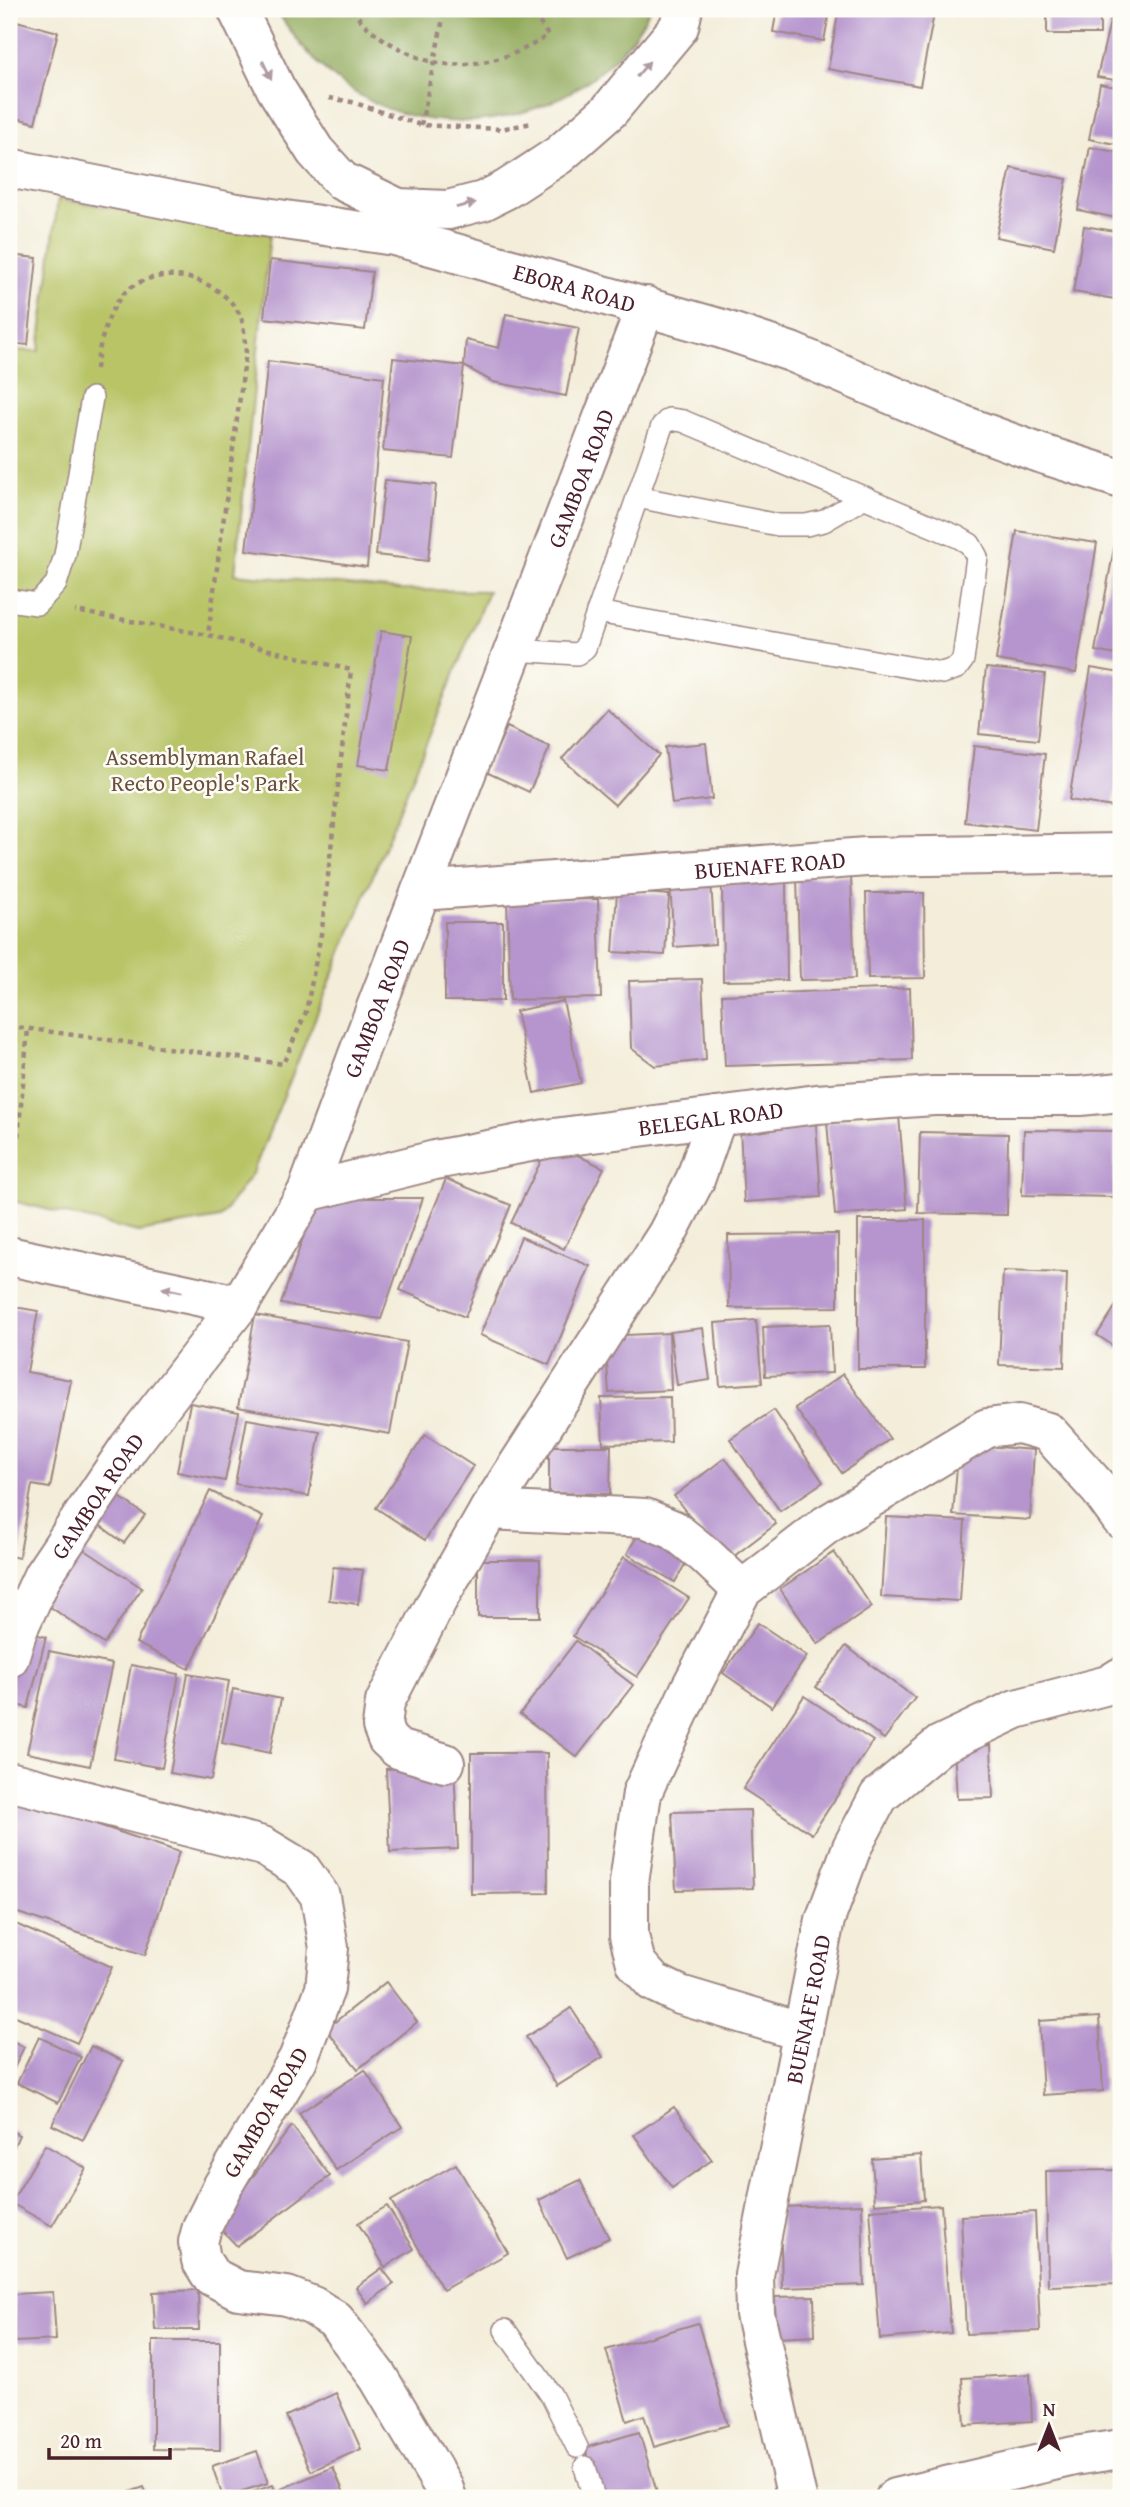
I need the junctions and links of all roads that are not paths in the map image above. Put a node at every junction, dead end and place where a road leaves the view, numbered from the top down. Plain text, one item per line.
1 (237, 9) edge
2 (683, 9) edge
3 (9, 168) edge
4 (396, 222) junction
5 (646, 306) junction
6 (92, 397) road end
7 (1121, 479) edge
8 (637, 497) junction
9 (865, 497) junction
10 (9, 600) edge
11 (597, 612) junction
12 (514, 650) junction
13 (1121, 853) edge
14 (421, 891) junction
15 (1121, 1092) edge
16 (717, 1117) junction
17 (307, 1192) junction
18 (9, 1256) edge
19 (239, 1305) junction
20 (489, 1510) junction
21 (1121, 1519) edge
22 (742, 1590) junction
23 (9, 1658) edge
24 (1121, 1677) edge
25 (445, 1763) dead end
26 (9, 1781) edge
27 (803, 2032) junction
28 (505, 2330) dead end
29 (578, 2447) dead end
30 (1121, 2449) edge
31 (585, 2467) dead end
32 (447, 2498) edge
33 (594, 2498) edge
34 (797, 2498) edge
35 (895, 2498) edge

1 -> 4 street
4 -> 2 street
3 - 4 street, EBORA ROAD
4 - 5 street, EBORA ROAD
5 - 7 street, EBORA ROAD
5 - 12 street, GAMBOA ROAD
6 - 10 lane
8 - 9 lane
8 - 9 lane
8 - 11 lane
9 - 11 lane
11 - 12 lane
12 - 14 street, GAMBOA ROAD
13 - 14 street, BUENAFE ROAD
14 - 17 street, GAMBOA ROAD
15 - 16 street, BELEGAL ROAD
16 - 17 street, BELEGAL ROAD
16 - 20 street
17 - 19 street, GAMBOA ROAD
19 -> 18 street
19 - 23 street, GAMBOA ROAD
20 - 22 street
20 - 25 street
21 - 22 street
22 - 27 street
24 - 27 street, BUENAFE ROAD
26 - 32 street, GAMBOA ROAD
27 - 34 street, BUENAFE ROAD
28 - 29 lane
30 - 35 street
31 - 33 lane

